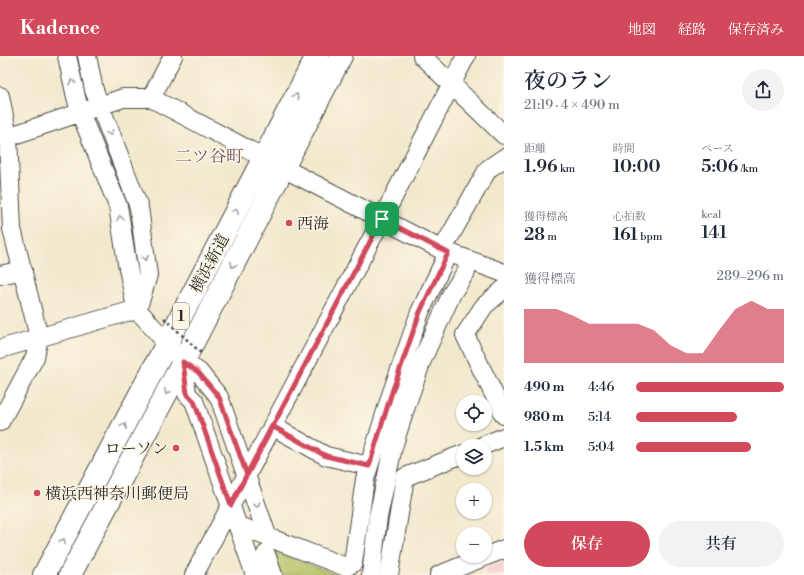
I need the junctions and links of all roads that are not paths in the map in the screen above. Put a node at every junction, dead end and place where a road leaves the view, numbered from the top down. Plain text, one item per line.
1 (67, 56) edge
2 (87, 56) edge
3 (173, 56) edge
4 (317, 56) edge
5 (341, 56) edge
6 (422, 56) edge
7 (466, 56) edge
8 (451, 84) junction
9 (0, 96) edge
10 (151, 98) junction
11 (100, 106) junction
12 (80, 112) junction
13 (504, 135) edge
14 (4, 136) edge
15 (504, 158) edge
16 (274, 163) junction
17 (382, 219) junction
18 (6, 223) edge
19 (445, 252) junction
20 (23, 270) junction
21 (466, 272) dead end
22 (504, 273) edge
23 (0, 275) edge
24 (504, 289) edge
25 (137, 311) junction
26 (39, 337) junction
27 (166, 343) junction
28 (0, 348) edge
29 (192, 357) junction
30 (504, 415) edge
31 (0, 422) edge
32 (272, 426) junction
33 (504, 437) edge
34 (492, 442) edge
35 (456, 457) edge
36 (369, 466) junction
37 (247, 475) junction
38 (231, 505) junction
39 (239, 526) junction
40 (267, 546) junction
41 (504, 549) edge
42 (44, 575) edge
43 (70, 575) edge
44 (194, 575) edge
45 (255, 575) edge
46 (273, 575) edge
47 (371, 575) edge
48 (389, 575) edge
49 (439, 575) edge

12 -> 1 street
2 - 11 street
3 - 10 street
16 -> 4 highway, 横浜新道 / 1
5 - 16 highway, 横浜新道 / 1
6 - 8 street
7 - 8 street
8 - 13 street
8 - 17 street
9 - 14 street
10 - 11 street
10 - 16 street
11 - 12 street
11 -> 25 street
12 - 14 street
25 -> 12 street
14 - 18 street
15 - 19 street
16 - 17 street
27 -> 16 highway, 横浜新道 / 1
16 -> 29 highway, 横浜新道 / 1
17 - 19 street
17 - 32 street
18 - 20 street
19 - 22 street
19 - 36 street
20 - 23 street
20 - 26 street
21 - 47 street
24 - 30 street
25 - 26 street
25 - 27 street
26 - 28 street
26 - 31 street
27 - 29 street
42 -> 27 highway, 横浜新道 / 1
29 - 37 street
29 - 38 street
29 -> 43 highway, 横浜新道 / 1
32 - 36 street
32 - 37 street
33 - 34 street
35 - 48 street
36 - 40 street
37 - 38 street
37 -> 40 street
38 - 39 street
38 - 44 street
39 - 40 street
39 - 45 street
40 - 46 street
41 - 49 street

